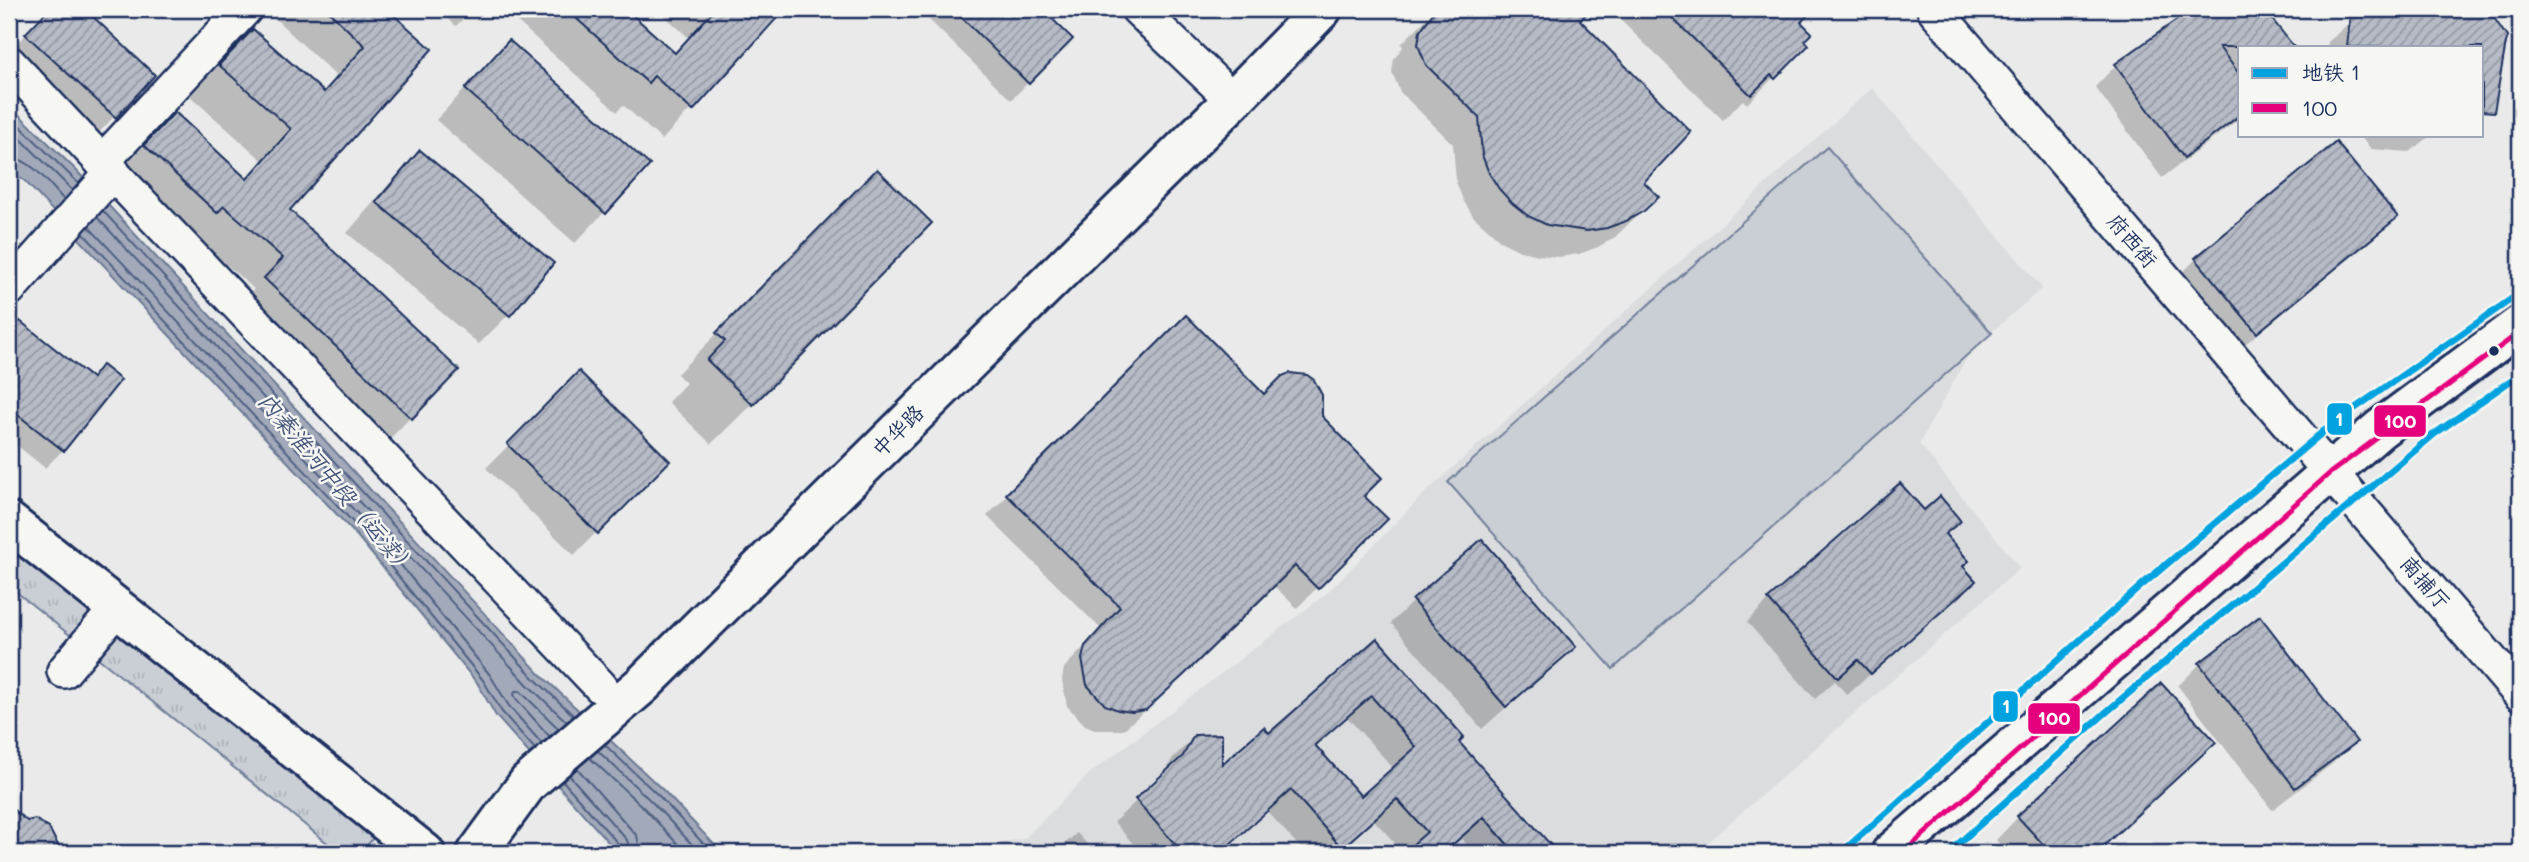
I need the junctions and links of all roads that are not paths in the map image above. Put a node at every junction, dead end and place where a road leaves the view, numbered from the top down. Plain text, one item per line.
1 (245, 9) edge
2 (1138, 9) edge
3 (1322, 9) edge
4 (1934, 9) edge
5 (9, 63) edge
6 (1233, 100) junction
7 (108, 167) junction
8 (9, 289) edge
9 (2520, 325) edge
10 (2330, 473) junction
11 (9, 522) edge
12 (117, 608) junction
13 (64, 671) dead end
14 (601, 687) dead end
15 (2520, 694) edge
16 (425, 853) edge
17 (477, 853) edge
18 (1891, 853) edge

1 - 7 street
2 - 6 street
3 - 6 main road, 中华路
4 - 10 street, 府西街
5 - 7 street
6 - 17 main road, 中华路
7 - 8 street
7 - 14 street
9 - 10 main road
10 - 15 street, 南捕厅
10 - 18 main road
11 - 12 main road
12 - 13 street
12 - 16 main road

